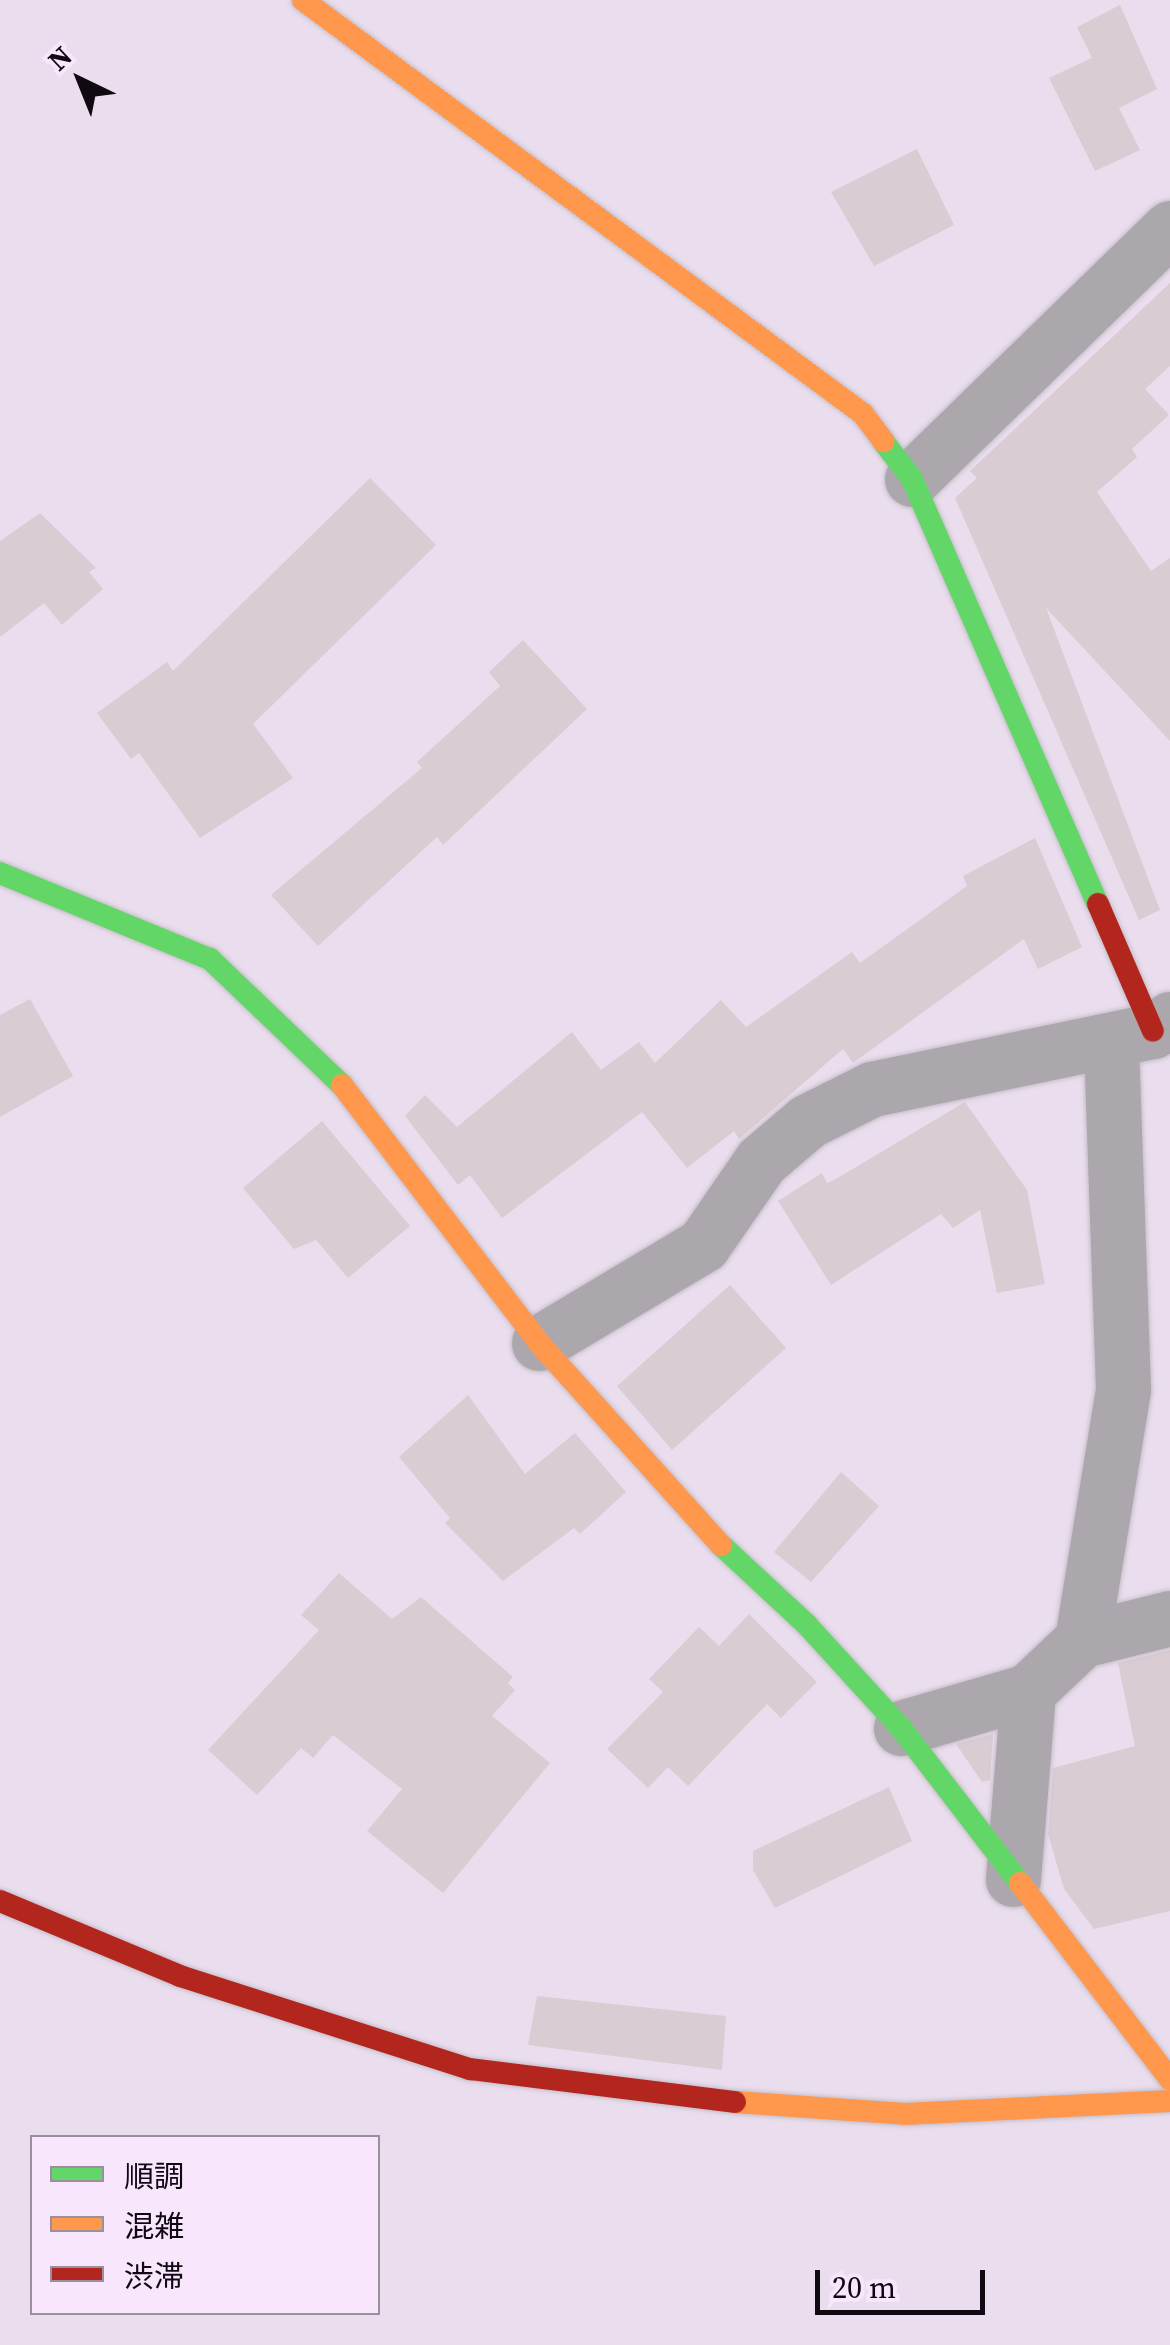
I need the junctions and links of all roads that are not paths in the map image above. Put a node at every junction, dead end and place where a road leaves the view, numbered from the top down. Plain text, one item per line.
1 (324, 5) edge
2 (1170, 228) edge
3 (912, 480) junction
4 (0, 873) edge
5 (1145, 1030) edge
6 (539, 1343) junction
7 (1170, 1618) edge
8 (1082, 1640) junction
9 (1028, 1691) junction
10 (901, 1728) junction
11 (1012, 1880) junction
12 (0, 1901) edge
13 (1161, 2055) edge
14 (1170, 2101) edge

1 - 3 street
2 - 3 street
3 - 5 street
4 - 6 street
5 - 6 street
5 - 8 street
6 - 10 street
7 - 8 street
8 - 9 street
9 - 10 street
9 - 11 street
10 - 11 street
11 - 13 street
12 - 14 street

